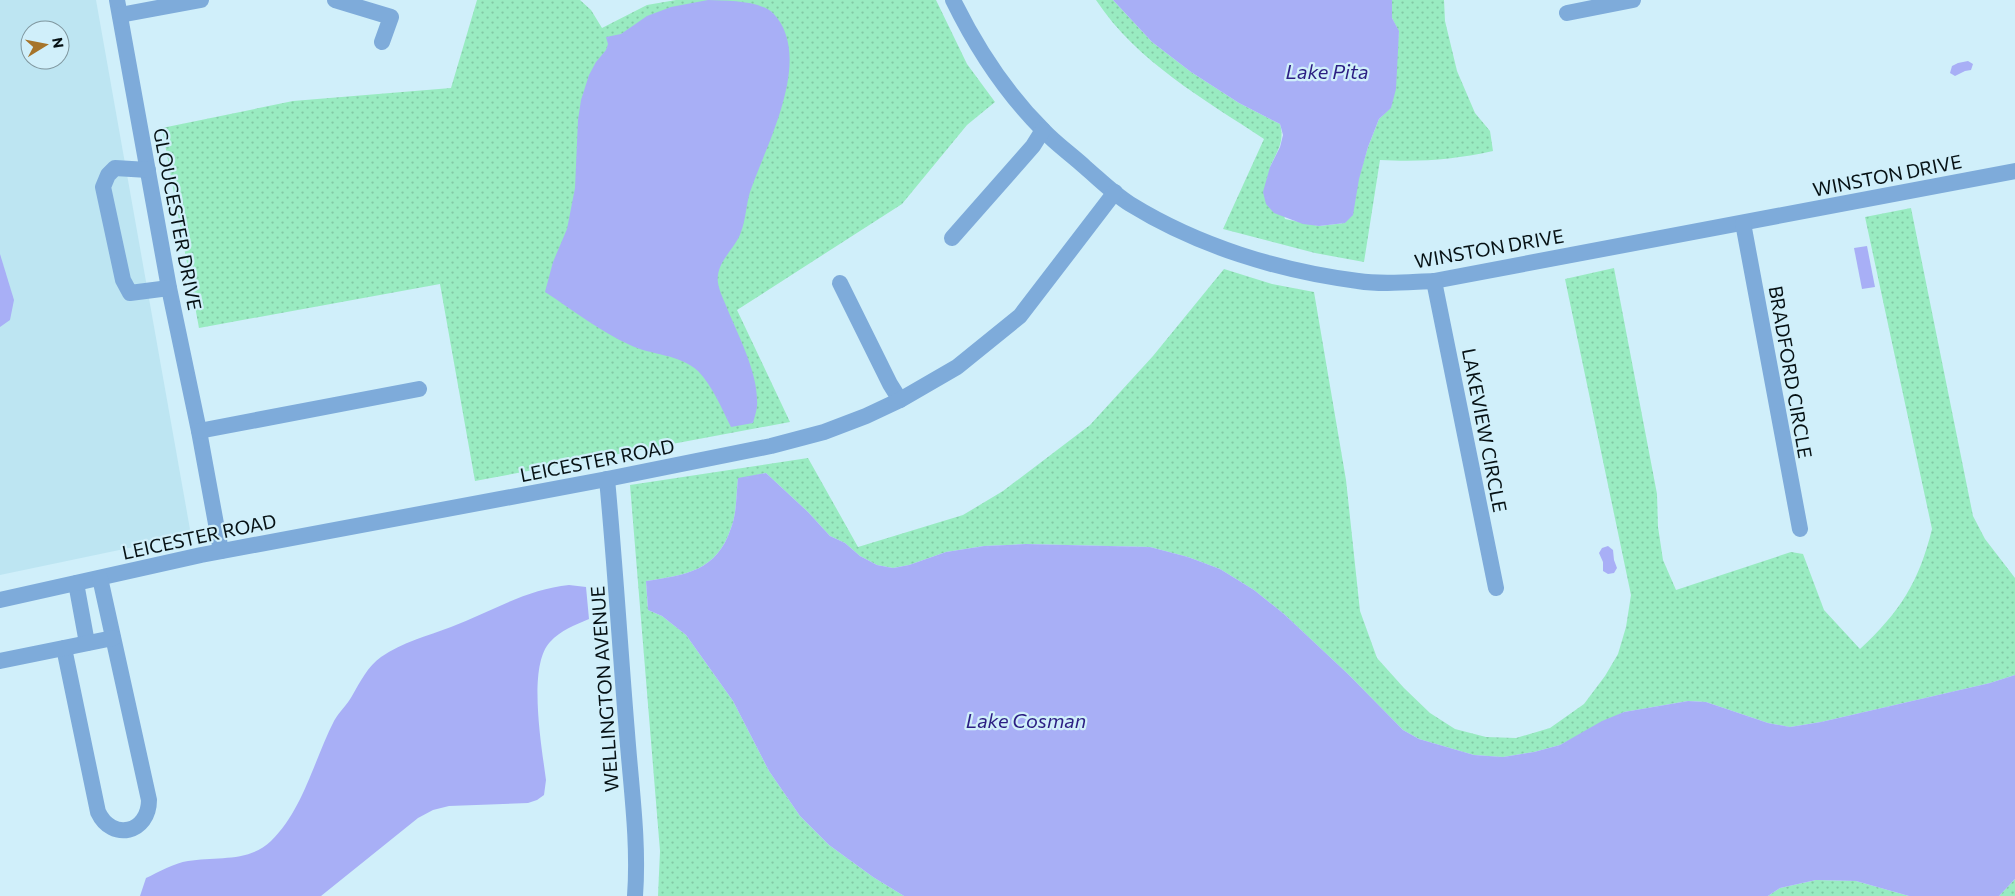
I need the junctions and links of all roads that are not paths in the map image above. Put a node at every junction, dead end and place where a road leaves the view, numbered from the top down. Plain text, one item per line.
1 (201, 0) edge
2 (335, 0) edge
3 (953, 0) edge
4 (1633, 0) edge
5 (118, 8) edge
6 (1567, 13) dead end
7 (382, 42) dead end
8 (1043, 130) junction
9 (148, 170) junction
10 (2015, 170) edge
11 (1114, 192) junction
12 (1744, 223) junction
13 (952, 238) dead end
14 (1434, 281) junction
15 (840, 283) dead end
16 (169, 288) junction
17 (419, 390) dead end
18 (900, 400) junction
19 (199, 431) junction
20 (607, 479) junction
21 (1800, 529) dead end
22 (221, 551) junction
23 (100, 578) junction
24 (76, 583) junction
25 (1496, 588) dead end
26 (0, 600) edge
27 (113, 638) junction
28 (87, 643) junction
29 (64, 648) junction
30 (0, 661) edge
31 (636, 896) edge

1 - 5 street, GLOUCESTER DRIVE
2 - 7 street
3 - 8 street, WINSTON DRIVE
4 - 6 street
5 - 9 street, GLOUCESTER DRIVE
8 - 11 street, WINSTON DRIVE
8 - 13 street
9 - 16 street, GLOUCESTER DRIVE
9 - 16 street
10 - 12 street, WINSTON DRIVE
11 - 14 street, WINSTON DRIVE
11 - 18 street, LEICESTER ROAD
12 - 14 street, WINSTON DRIVE
12 - 21 street, BRADFORD CIRCLE
14 - 25 street, LAKEVIEW CIRCLE
15 - 18 street
16 - 19 street, GLOUCESTER DRIVE
17 - 19 street
18 - 20 street, LEICESTER ROAD
19 - 22 street, GLOUCESTER DRIVE
20 - 22 street, LEICESTER ROAD
20 - 31 street, WELLINGTON AVENUE
22 - 23 street, LEICESTER ROAD
23 - 24 street, LEICESTER ROAD
23 - 27 street
24 - 26 street, LEICESTER ROAD
24 - 28 street
27 - 28 street
27 - 29 street
28 - 29 street
29 - 30 street

